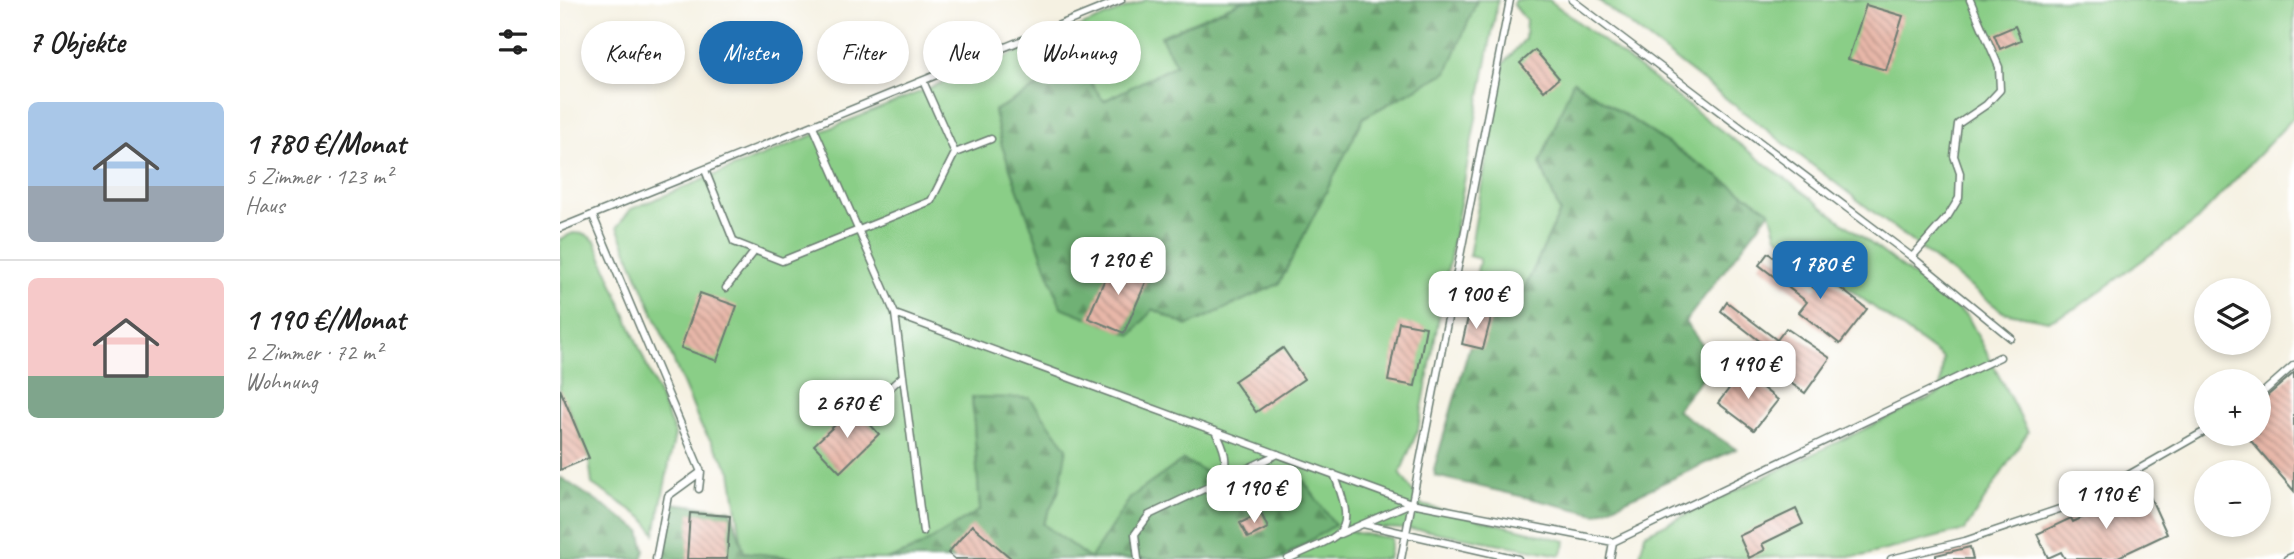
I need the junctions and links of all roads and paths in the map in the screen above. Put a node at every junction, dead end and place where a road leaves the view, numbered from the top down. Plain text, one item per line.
1 (1121, 0) edge
2 (1510, 0) edge
3 (1572, 0) edge
4 (1970, 0) edge
5 (1003, 48) edge
6 (923, 81) edge
7 (924, 84) edge
8 (813, 126) junction
9 (991, 139) dead end
10 (955, 153) junction
11 (705, 170) junction
12 (593, 216) junction
13 (560, 228) edge
14 (858, 230) junction
15 (754, 252) junction
16 (1912, 257) junction
17 (726, 288) dead end
18 (895, 314) junction
19 (2011, 338) dead end
20 (2000, 357) dead end
21 (2294, 365) edge
22 (903, 376) junction
23 (2271, 385) edge
24 (871, 405) dead end
25 (1215, 430) junction
26 (2194, 438) edge
27 (1278, 454) junction
28 (701, 472) junction
29 (1334, 474) junction
30 (1223, 480) junction
31 (699, 489) dead end
32 (1411, 503) junction
33 (1363, 523) junction
34 (923, 532) dead end
35 (1340, 534) junction
36 (1405, 535) junction
37 (1613, 542) junction
38 (2294, 556) edge
39 (656, 559) edge
40 (1138, 559) edge
41 (1288, 559) edge
42 (1401, 559) edge
43 (1518, 559) edge
44 (1610, 559) edge
45 (1891, 559) edge
46 (2287, 559) edge

1 - 5 lane
2 - 32 lane
3 - 16 lane
4 - 16 lane
6 - 8 lane
7 - 10 lane
8 - 11 lane
8 - 14 lane
9 - 10 lane
10 - 14 lane
11 - 12 lane
11 - 15 lane
12 - 13 lane
12 - 28 lane
14 - 15 lane
14 - 18 lane
15 - 17 lane
16 - 19 lane
18 - 22 lane
18 - 25 lane
20 - 37 lane
21 - 23 lane
22 - 24 lane
22 - 34 lane
25 - 27 lane
25 - 30 lane
26 - 45 lane
27 - 29 lane
27 - 30 lane
28 - 31 lane
28 - 39 lane
29 - 32 lane
29 - 35 lane
30 - 40 lane
32 - 33 lane
32 - 36 lane
32 - 37 lane
33 - 35 lane
33 - 36 lane
35 - 41 lane
36 - 42 lane
36 - 43 lane
37 - 44 lane
38 - 46 lane

